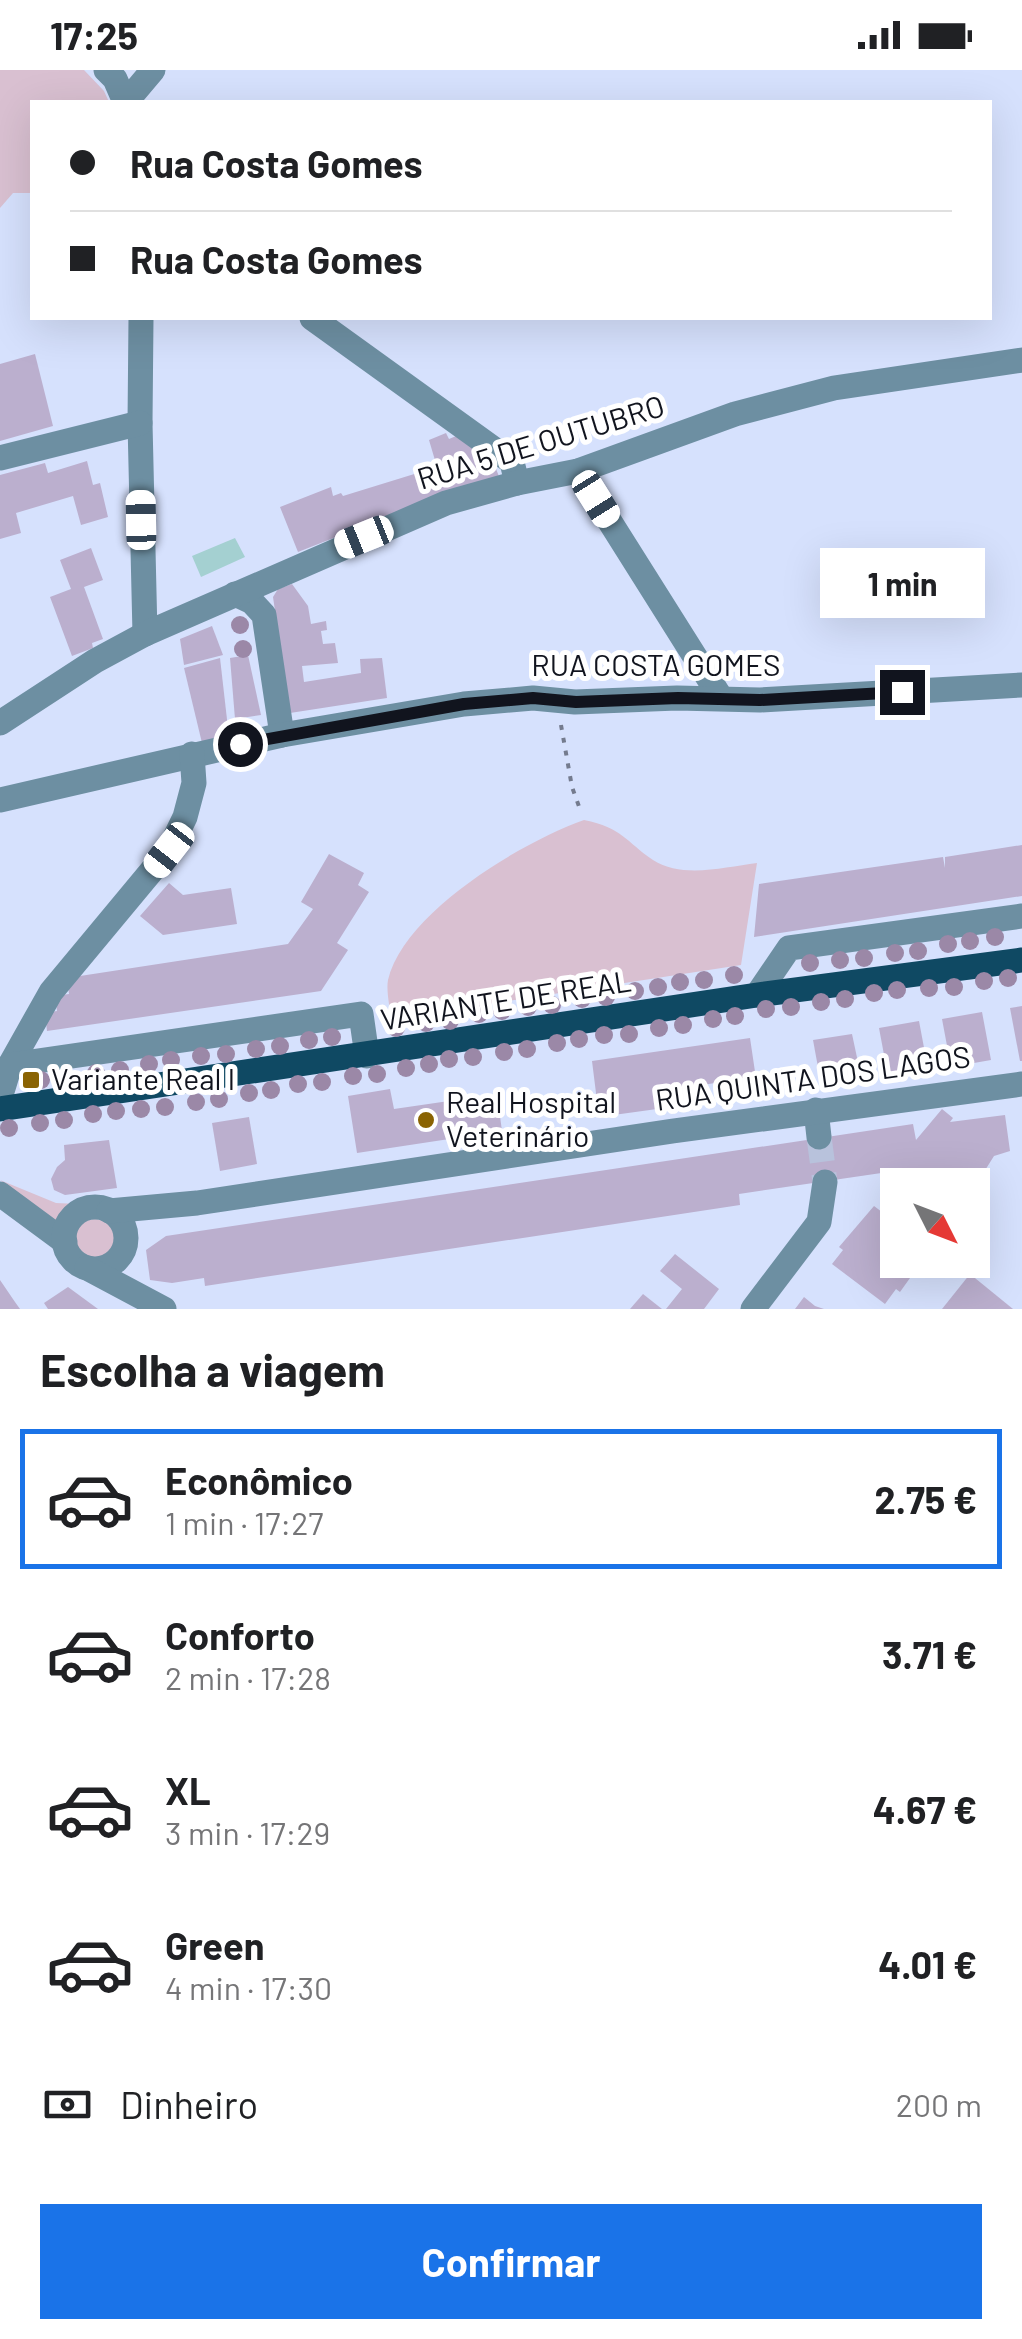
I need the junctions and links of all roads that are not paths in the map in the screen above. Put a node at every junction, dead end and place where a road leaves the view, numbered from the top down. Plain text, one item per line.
1 (106, 70) edge
2 (152, 70) edge
3 (125, 100) edge
4 (128, 100) edge
5 (142, 320) edge
6 (315, 320) edge
7 (1022, 360) edge
8 (140, 423) junction
9 (0, 458) edge
10 (578, 470) junction
11 (516, 482) junction
12 (236, 594) junction
13 (145, 634) junction
14 (1022, 685) edge
15 (721, 698) junction
16 (0, 723) edge
17 (282, 735) junction
18 (192, 754) junction
19 (0, 800) edge
20 (1022, 916) edge
21 (1022, 960) edge
22 (757, 995) junction
23 (368, 1056) junction
24 (10, 1065) junction
25 (1022, 1084) edge
26 (0, 1098) edge
27 (0, 1108) edge
28 (816, 1110) junction
29 (819, 1138) tunnel mouth
30 (825, 1182) tunnel mouth
31 (0, 1194) edge
32 (198, 1203) junction
33 (109, 1210) junction
34 (125, 1238) junction
35 (65, 1242) junction
36 (87, 1268) junction
37 (167, 1309) edge
38 (753, 1309) edge

1 - 3 street
2 - 4 street
5 - 8 street
6 - 11 street
7 - 10 street, RUA 5 DE OUTUBRO
8 - 9 street
8 - 13 street
10 - 11 street, RUA 5 DE OUTUBRO
10 - 15 street
11 - 12 street, RUA 5 DE OUTUBRO
12 - 13 street, RUA 5 DE OUTUBRO
12 - 17 street
13 - 16 street, RUA 5 DE OUTUBRO
14 - 15 street, RUA COSTA GOMES
15 - 17 street, RUA COSTA GOMES
17 - 18 street, RUA COSTA GOMES
18 - 19 street, RUA COSTA GOMES
18 - 24 street
20 - 22 street
21 - 22 main road, VARIANTE DE REAL
22 - 23 main road, VARIANTE DE REAL
23 - 24 street
23 - 27 main road, VARIANTE DE REAL
24 - 26 street
25 - 28 street, RUA QUINTA DOS LAGOS
28 - 29 street
28 - 32 street, RUA QUINTA DOS LAGOS
30 - 38 street
31 - 35 street
32 - 33 street
32 - 34 street
33 - 34 street
33 - 35 street
34 - 36 street
34 - 37 street
35 - 36 street
36 - 37 street

